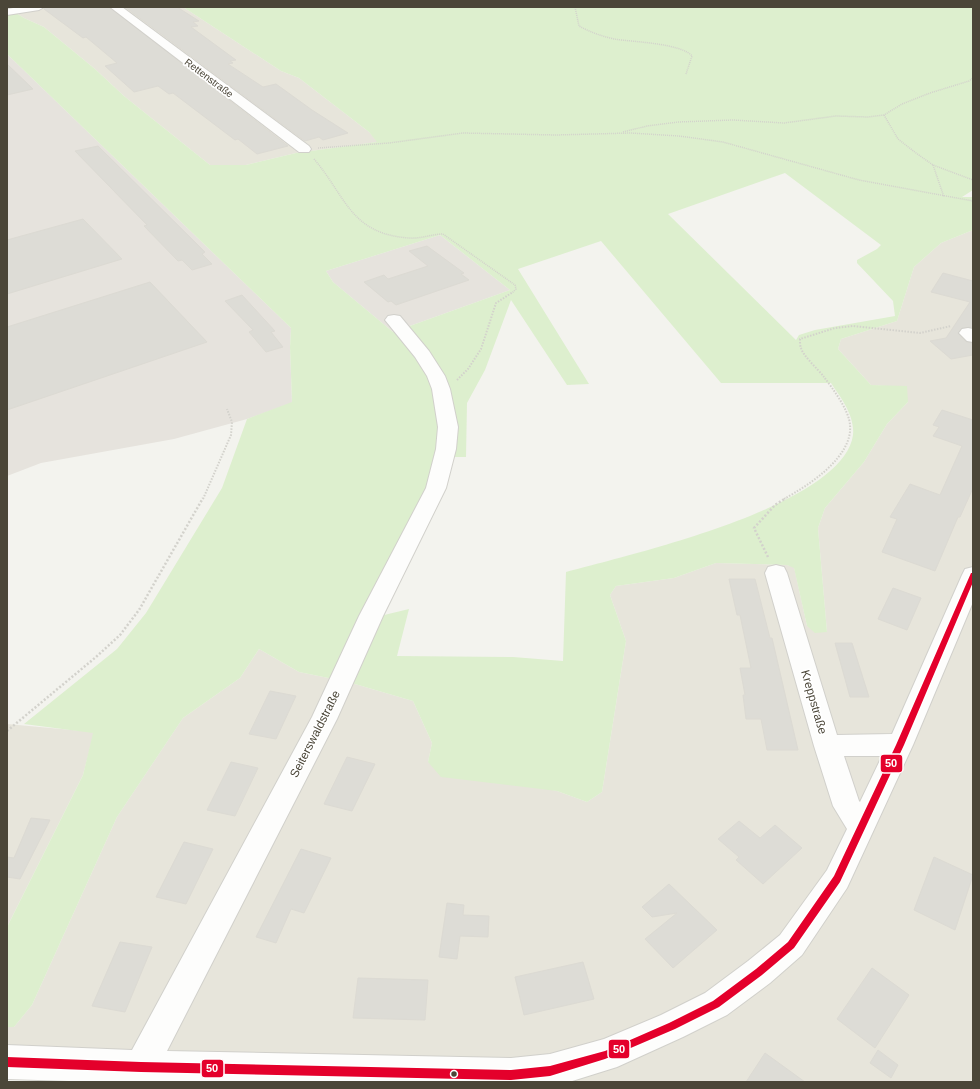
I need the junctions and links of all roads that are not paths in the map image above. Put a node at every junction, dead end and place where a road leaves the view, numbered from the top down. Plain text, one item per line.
1 (39, 7) edge
2 (115, 7) edge
3 (7, 12) edge
4 (304, 149) road end
5 (394, 320) dead end
6 (776, 573) road end
7 (973, 575) edge
8 (900, 745) junction
9 (827, 746) junction
10 (861, 827) junction
11 (7, 1062) edge
12 (141, 1067) junction
13 (552, 1076) edge

1 - 3 street
2 - 4 street, Rettenstraße
5 - 12 street, Seiterswaldstraße
6 - 9 street, Kreppstraße
7 - 8 street
8 - 9 street
8 - 10 street
9 - 10 street, Kreppstraße
10 - 13 street
11 - 12 street
12 - 13 street

